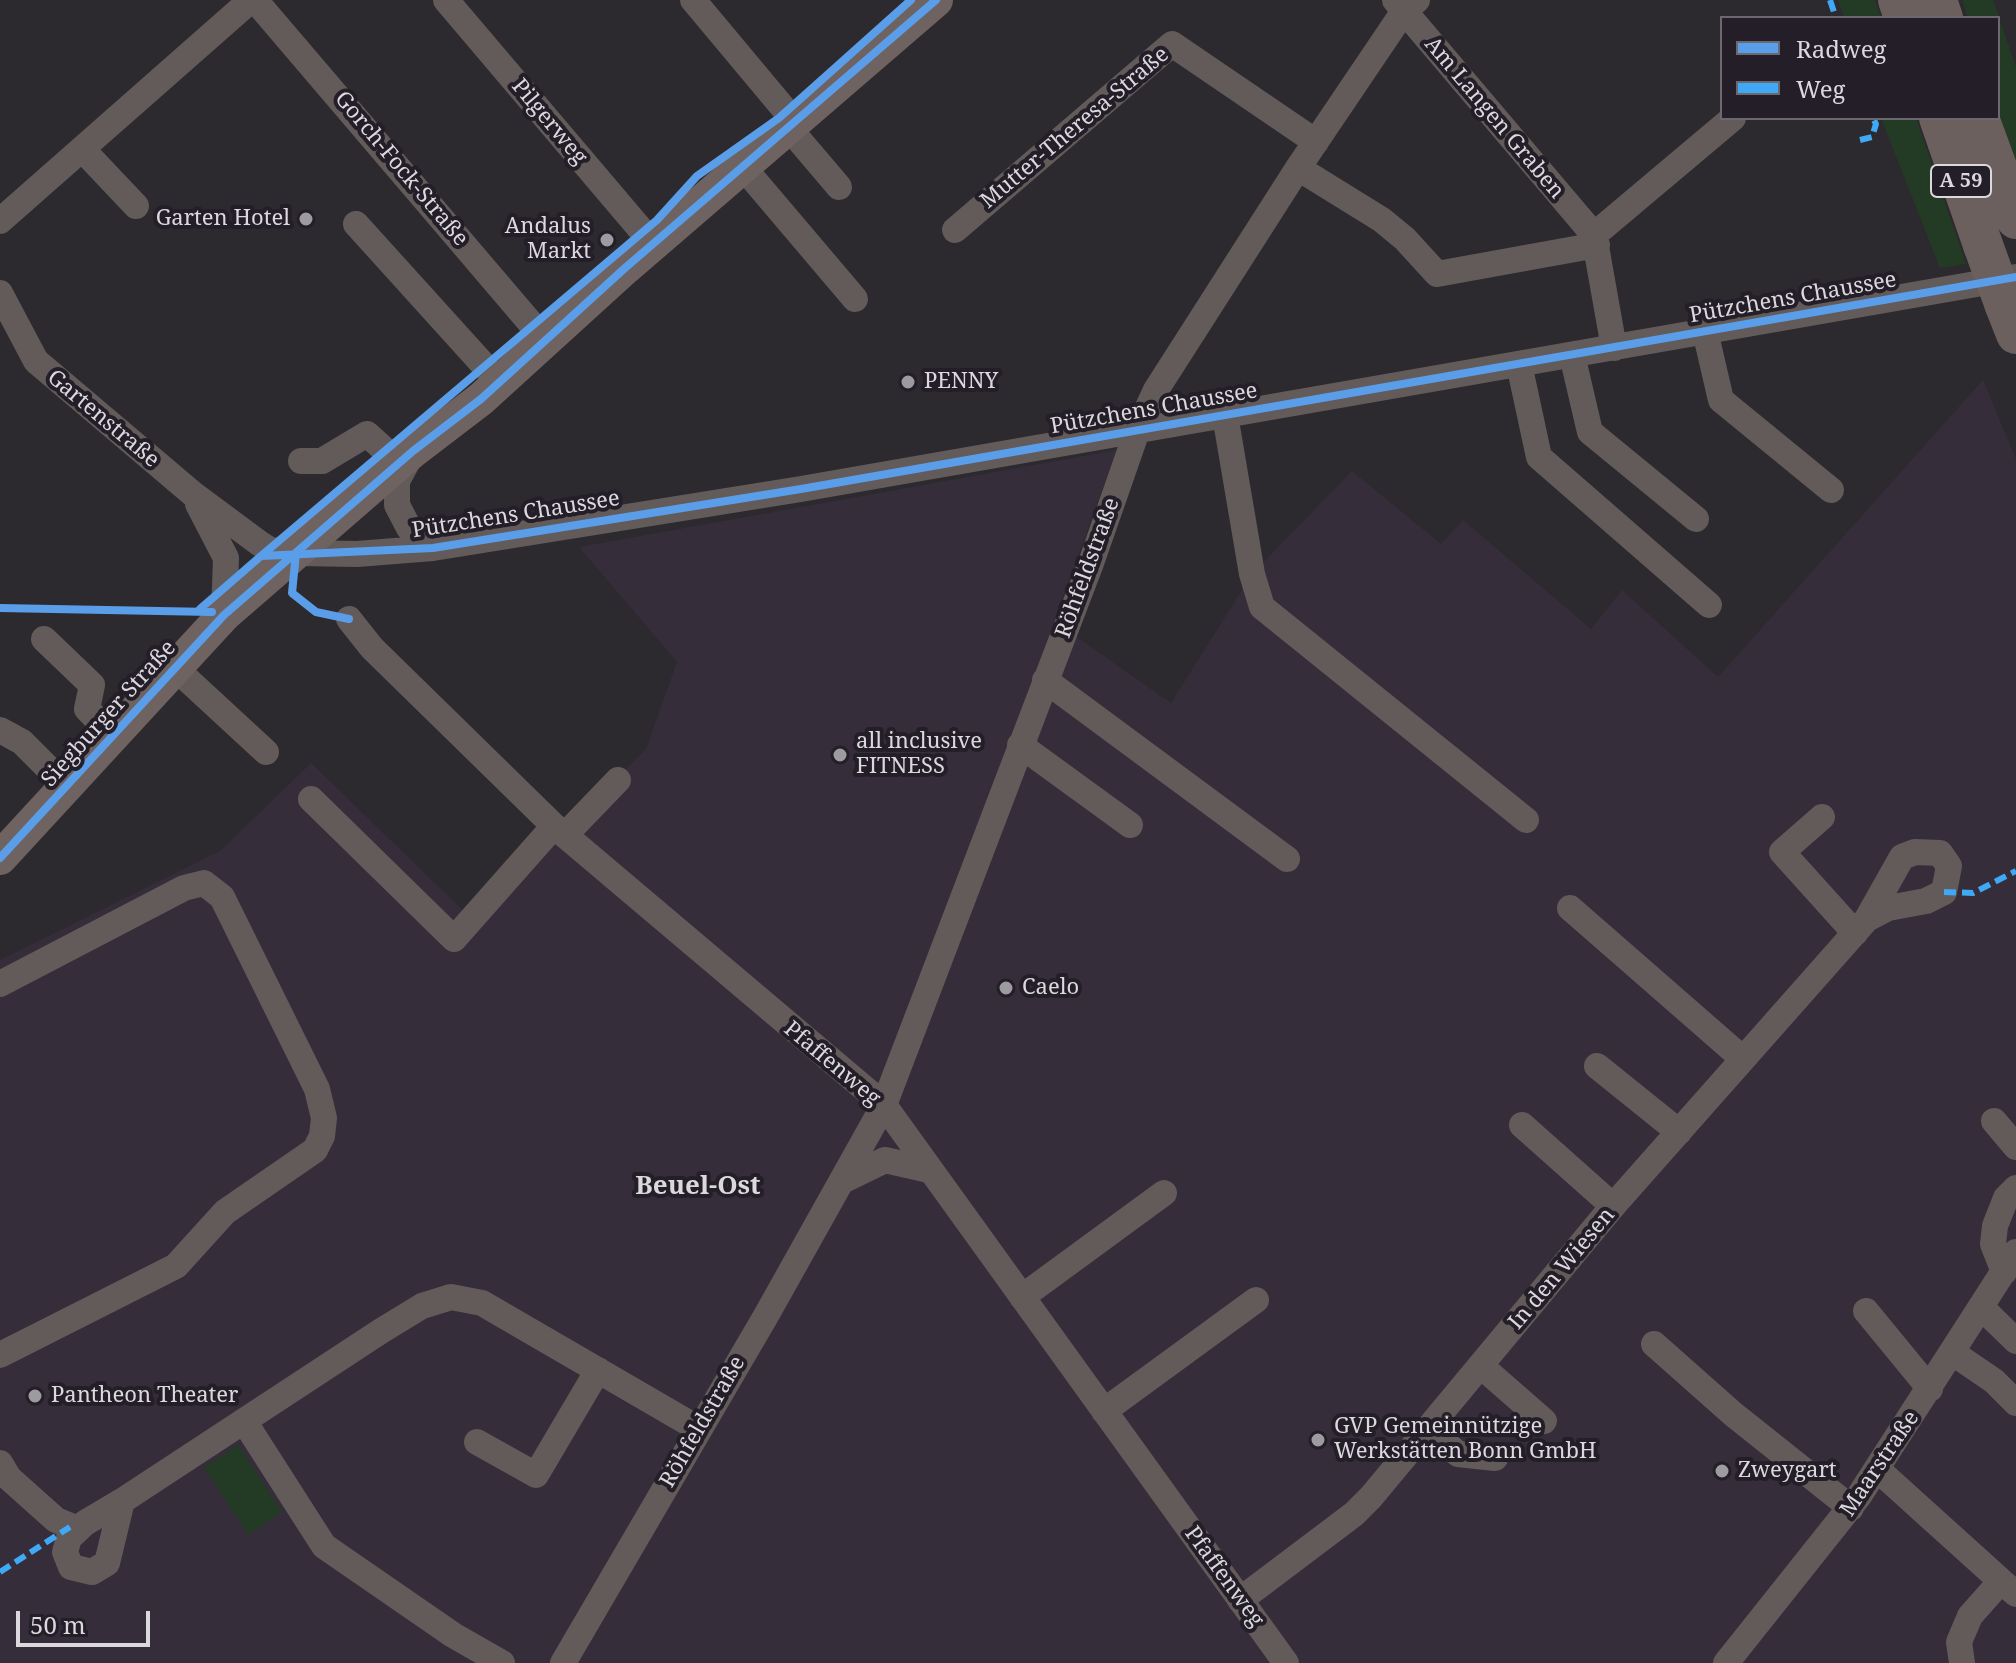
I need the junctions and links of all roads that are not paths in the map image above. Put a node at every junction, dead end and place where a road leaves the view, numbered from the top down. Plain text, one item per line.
1 (253, 0) edge
2 (446, 0) edge
3 (693, 0) edge
4 (936, 0) edge
5 (1406, 4) edge
6 (1731, 120) edge
7 (1940, 120) edge
8 (1980, 120) edge
9 (792, 124) junction
10 (1316, 142) junction
11 (83, 150) junction
12 (743, 167) junction
13 (1298, 168) junction
14 (839, 187) dead end
15 (136, 206) dead end
16 (2016, 219) edge
17 (0, 221) edge
18 (356, 224) dead end
19 (955, 230) dead end
20 (1595, 240) junction
21 (653, 244) junction
22 (0, 294) edge
23 (855, 299) dead end
24 (2012, 305) edge
25 (1705, 331) junction
26 (545, 340) junction
27 (1614, 348) junction
28 (1572, 355) junction
29 (1519, 364) junction
30 (499, 382) junction
31 (1225, 415) junction
32 (1137, 431) junction
33 (406, 457) junction
34 (301, 461) dead end
35 (1831, 490) dead end
36 (193, 494) junction
37 (1696, 519) dead end
38 (447, 545) junction
39 (296, 553) junction
40 (1709, 605) dead end
41 (224, 615) junction
42 (349, 619) dead end
43 (44, 639) dead end
44 (175, 668) junction
45 (1045, 680) junction
46 (0, 730) edge
47 (113, 736) junction
48 (1020, 745) junction
49 (266, 752) dead end
50 (618, 780) dead end
51 (67, 787) junction
52 (311, 799) dead end
53 (1822, 817) dead end
54 (1526, 820) dead end
55 (1130, 825) dead end
56 (559, 831) junction
57 (0, 858) edge
58 (1287, 859) dead end
59 (1570, 908) dead end
60 (0, 984) edge
61 (1743, 1059) junction
62 (1597, 1066) dead end
63 (884, 1105) junction
64 (1994, 1121) dead end
65 (1522, 1125) dead end
66 (1679, 1132) junction
67 (2016, 1147) edge
68 (929, 1170) junction
69 (842, 1181) junction
70 (2016, 1188) edge
71 (1164, 1193) dead end
72 (1613, 1206) junction
73 (2010, 1262) edge
74 (1022, 1297) junction
75 (1256, 1300) dead end
76 (1982, 1308) junction
77 (1866, 1311) dead end
78 (2016, 1341) edge
79 (1654, 1344) dead end
80 (1953, 1353) junction
81 (0, 1355) edge
82 (1481, 1366) junction
83 (598, 1370) junction
84 (1930, 1389) junction
85 (2016, 1403) edge
86 (1104, 1411) junction
87 (244, 1421) junction
88 (1544, 1421) dead end
89 (1428, 1428) junction
90 (699, 1429) junction
91 (477, 1442) dead end
92 (1495, 1458) dead end
93 (0, 1463) edge
94 (1877, 1469) junction
95 (122, 1501) junction
96 (1851, 1508) junction
97 (78, 1529) junction
98 (2008, 1588) edge
99 (1240, 1600) junction
100 (502, 1663) edge
101 (563, 1663) edge
102 (1286, 1663) edge
103 (1726, 1663) edge
104 (1962, 1663) edge

1 - 11 street, Gorch-Fock-Straße
1 - 26 street, Gorch-Fock-Straße
2 - 21 street, Pilgerweg
3 - 9 street
4 - 9 main road, Siegburger Straße
5 - 10 street, Röhfeldstraße
5 - 20 street, Am Langen Graben
6 - 20 street
7 - 24 highway, A 59, bridge
8 - 16 highway, A 59
9 - 12 main road, Siegburger Straße
9 - 14 street
10 - 13 street, Röhfeldstraße
10 - 19 street, Mutter-Theresa-Straße
11 - 15 street
11 - 17 street, Gorch-Fock-Straße
12 - 21 main road, Siegburger Straße
12 - 23 street
13 - 20 street
13 - 32 street, Röhfeldstraße
18 - 30 street
20 - 27 street
21 - 26 main road, Siegburger Straße
22 - 36 street, Gartenstraße
24 - 25 street, Pützchens Chaussee
25 - 27 street, Pützchens Chaussee
25 - 35 street
26 - 30 main road, Siegburger Straße
27 - 28 street, Pützchens Chaussee
28 - 29 street, Pützchens Chaussee
28 - 37 street
29 - 31 street, Pützchens Chaussee
29 - 40 street
30 - 33 main road, Siegburger Straße
31 - 32 street, Pützchens Chaussee
31 - 54 street, Pützchens Chaussee
32 - 38 street, Pützchens Chaussee
32 - 45 street, Röhfeldstraße
33 - 34 street
33 - 38 street
33 - 39 main road, Siegburger Straße
36 - 39 street, Gartenstraße
36 - 41 street, Gartenstraße
38 - 39 street, Pützchens Chaussee
39 - 41 main road, Siegburger Straße
41 - 44 main road, Siegburger Straße
42 - 56 street, Pfaffenweg
43 - 47 street
44 - 47 main road, Siegburger Straße
44 - 49 street
45 - 48 street, Röhfeldstraße
45 - 58 street
46 - 51 street
47 - 51 main road, Siegburger Straße
48 - 55 street
48 - 63 street, Röhfeldstraße
50 - 56 street
51 - 57 main road, Siegburger Straße
52 - 56 street
53 - 61 street, In den Wiesen
56 - 63 street, Pfaffenweg
59 - 61 street
60 - 81 street
61 - 66 street, In den Wiesen
62 - 66 street
63 - 68 street, Pfaffenweg
63 - 69 street, Röhfeldstraße
64 - 67 street
65 - 72 street
66 - 72 street, In den Wiesen
68 - 69 street
68 - 74 street, Pfaffenweg
69 - 90 street, Röhfeldstraße
70 - 73 street
71 - 74 street
72 - 82 street, In den Wiesen
73 - 76 street, Maarstraße
74 - 86 street, Pfaffenweg
75 - 86 street
76 - 78 street
76 - 80 street, Maarstraße
77 - 84 street
79 - 96 street
80 - 84 street, Maarstraße
80 - 85 street
82 - 88 street
82 - 89 street, In den Wiesen
83 - 87 street
83 - 90 street
83 - 91 street
84 - 94 street, Maarstraße
86 - 99 street, Pfaffenweg
87 - 95 street
87 - 100 street
89 - 92 street
89 - 99 street, In den Wiesen
90 - 101 street, Röhfeldstraße
93 - 97 street
94 - 96 street, Maarstraße
94 - 98 street
95 - 97 street
95 - 97 street
96 - 103 street, Maarstraße
98 - 104 street
99 - 102 street, Pfaffenweg

